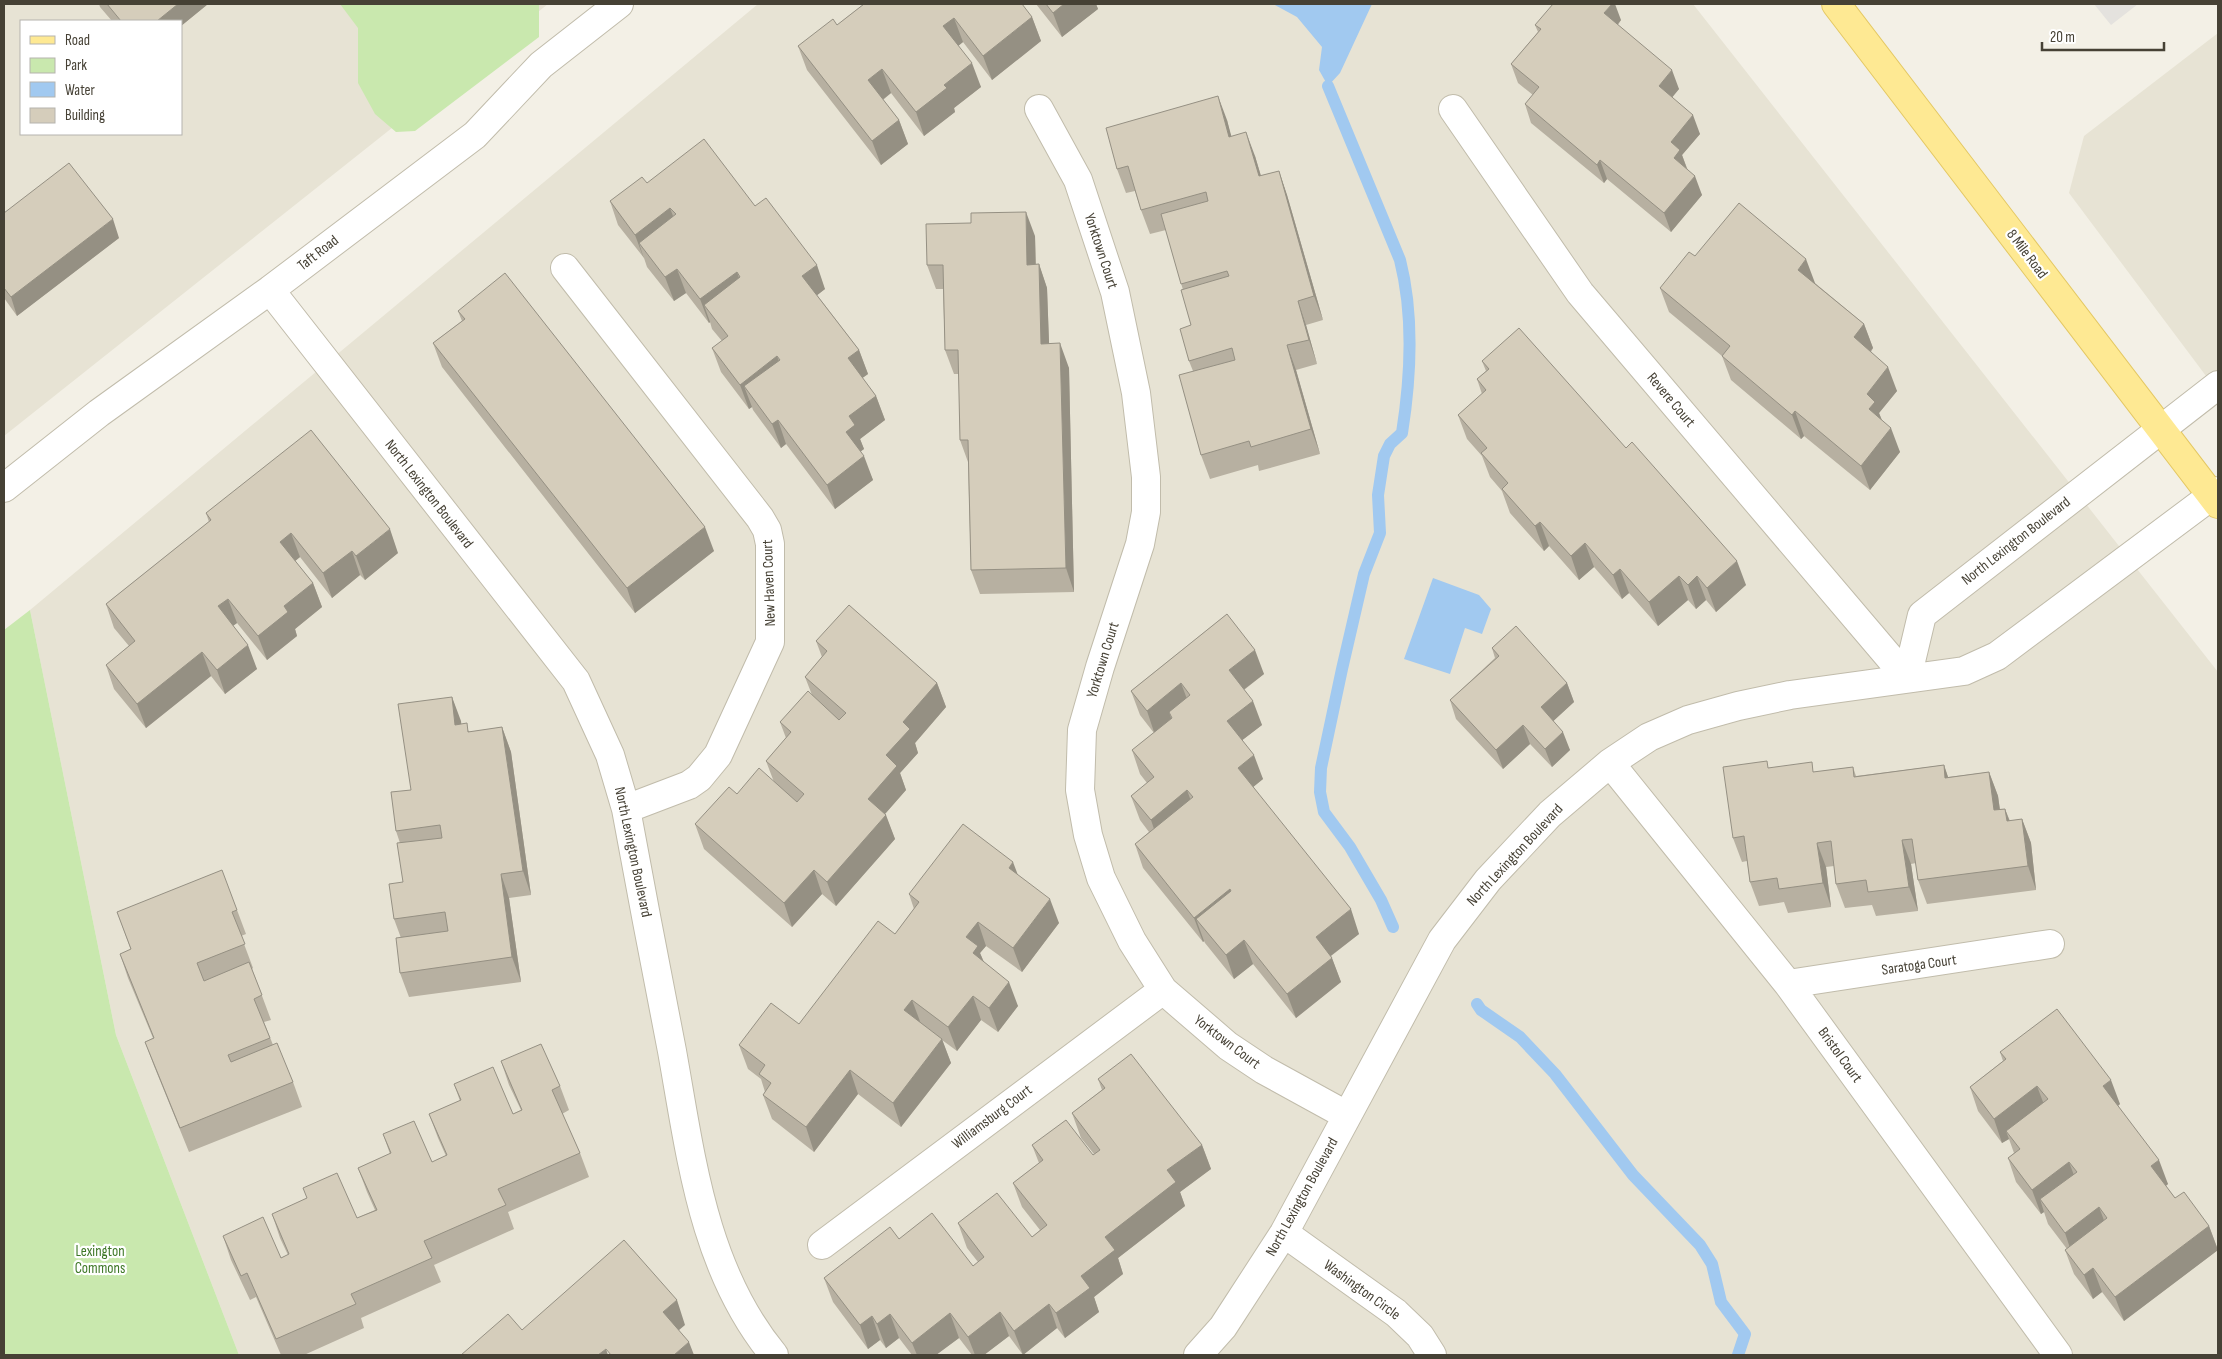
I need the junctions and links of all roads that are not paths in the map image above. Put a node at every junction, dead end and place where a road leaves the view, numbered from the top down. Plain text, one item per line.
1 (619, 4) edge
2 (1836, 4) edge
3 (1039, 109) dead end
4 (1452, 109) dead end
5 (565, 268) dead end
6 (270, 290) junction
7 (2218, 385) edge
8 (2161, 428) junction
9 (4, 488) edge
10 (2216, 497) edge
11 (1907, 678) junction
12 (1610, 763) junction
13 (626, 809) junction
14 (2050, 944) dead end
15 (1788, 984) junction
16 (1163, 990) junction
17 (1346, 1115) junction
18 (1284, 1233) junction
19 (822, 1245) dead end
20 (774, 1355) edge
21 (1198, 1355) edge
22 (1432, 1355) edge
23 (2058, 1355) edge

1 - 6 street, Taft Road
2 - 8 main road, 8 Mile Road
3 - 16 street, Yorktown Court
4 - 11 street, Revere Court
5 - 13 street, New Haven Court
6 - 9 street, Taft Road
6 - 13 street, North Lexington Boulevard
7 - 8 street, North Lexington Boulevard
8 - 10 main road, 8 Mile Road
8 - 11 street, North Lexington Boulevard
10 - 11 street, North Lexington Boulevard
11 - 12 street, North Lexington Boulevard
12 - 15 street, Bristol Court
12 - 17 street, North Lexington Boulevard
13 - 20 street, North Lexington Boulevard
14 - 15 street, Saratoga Court
15 - 23 street, Bristol Court
16 - 17 street, Yorktown Court
16 - 19 street, Williamsburg Court
17 - 18 street, North Lexington Boulevard
18 - 21 street, North Lexington Boulevard
18 - 22 street, Washington Circle

